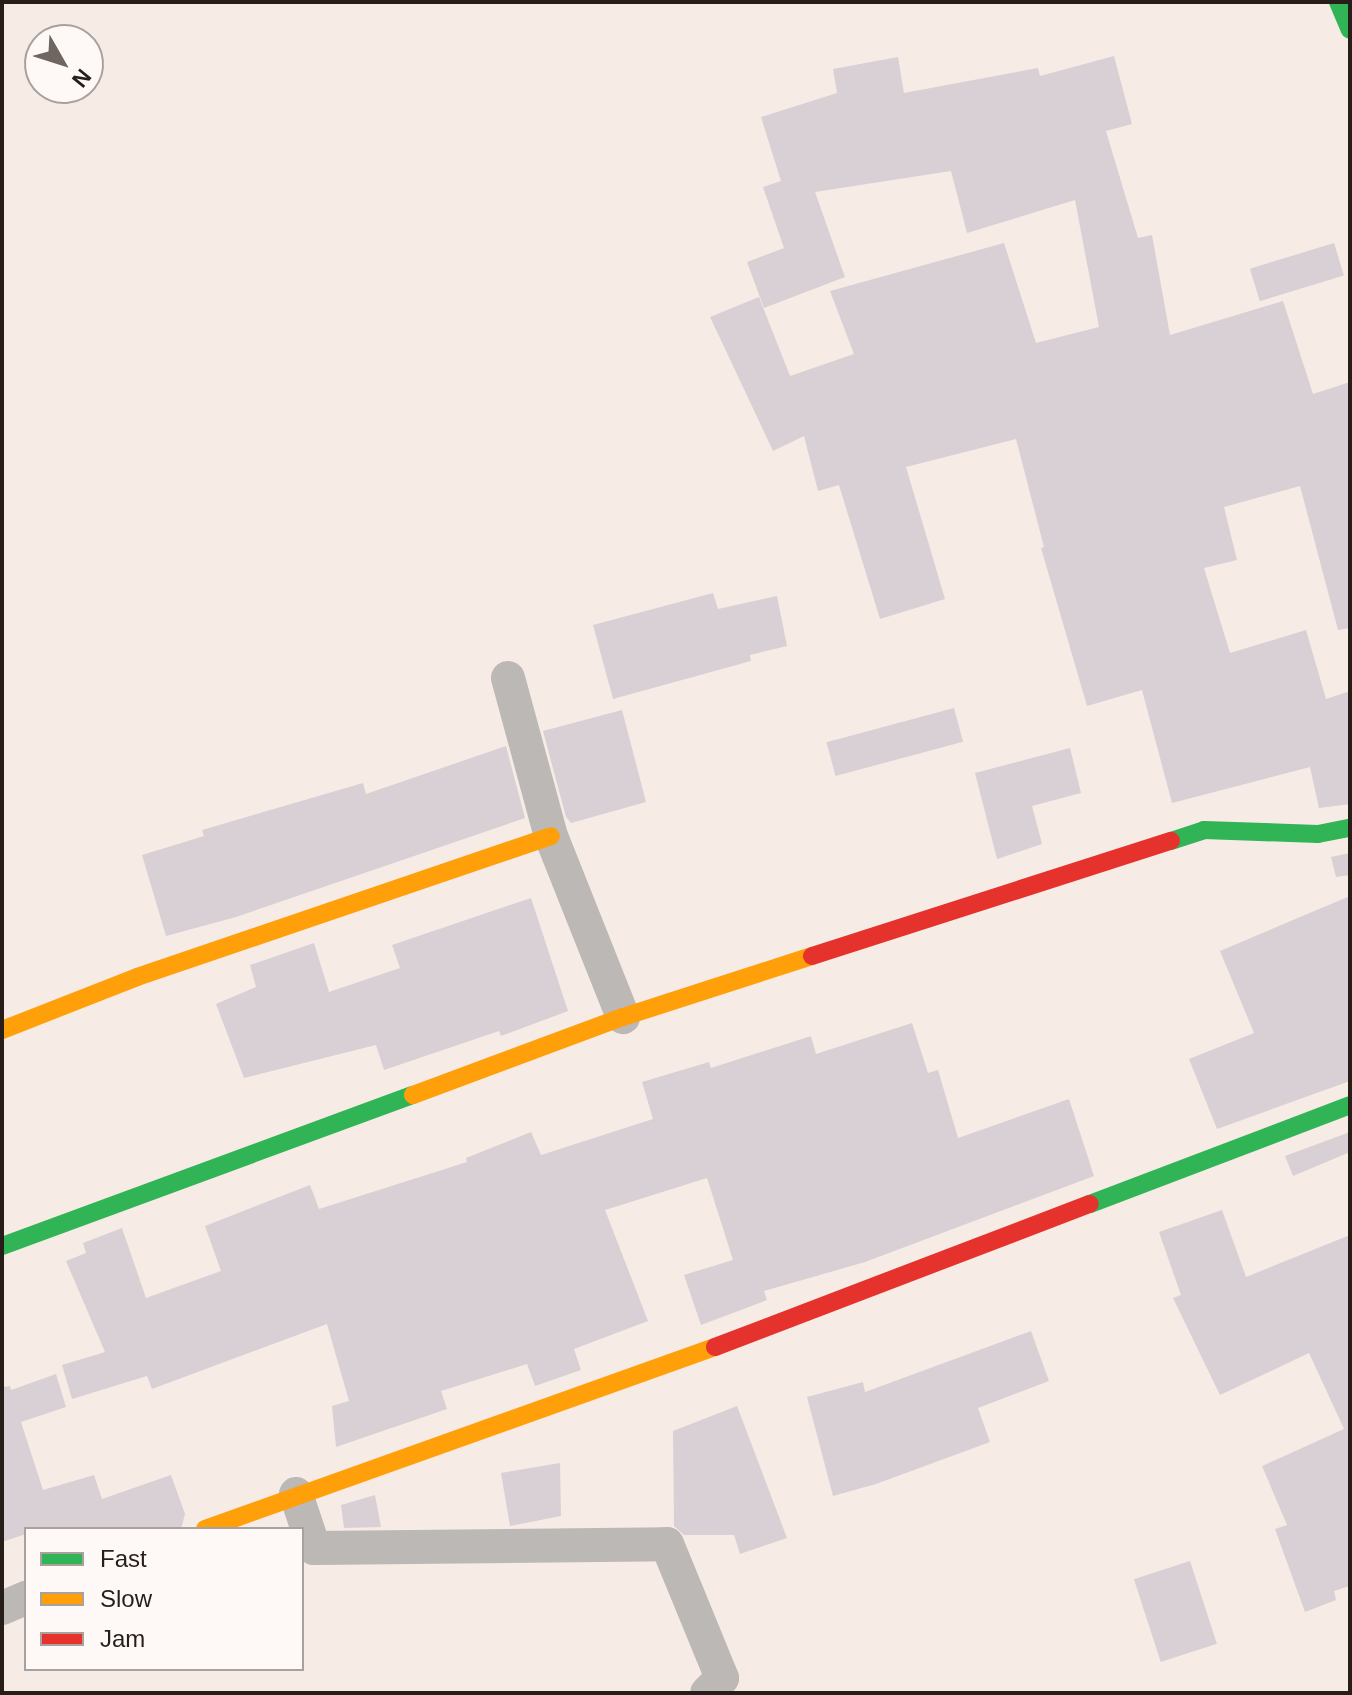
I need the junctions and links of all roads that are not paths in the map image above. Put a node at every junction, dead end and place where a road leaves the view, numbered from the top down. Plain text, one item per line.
1 (1338, 2) edge
2 (1350, 30) edge
3 (508, 678) dead end
4 (1350, 828) edge
5 (551, 836) junction
6 (623, 1017) junction
7 (2, 1030) edge
8 (1350, 1105) edge
9 (2, 1246) edge
10 (296, 1494) junction
11 (210, 1527) edge
12 (24, 1599) edge
13 (2, 1608) edge
14 (707, 1693) edge

1 - 2 street
3 - 5 street
4 - 6 street
5 - 6 street
5 - 7 street
6 - 9 street
8 - 10 street
10 - 11 street
10 - 14 street
12 - 13 street

